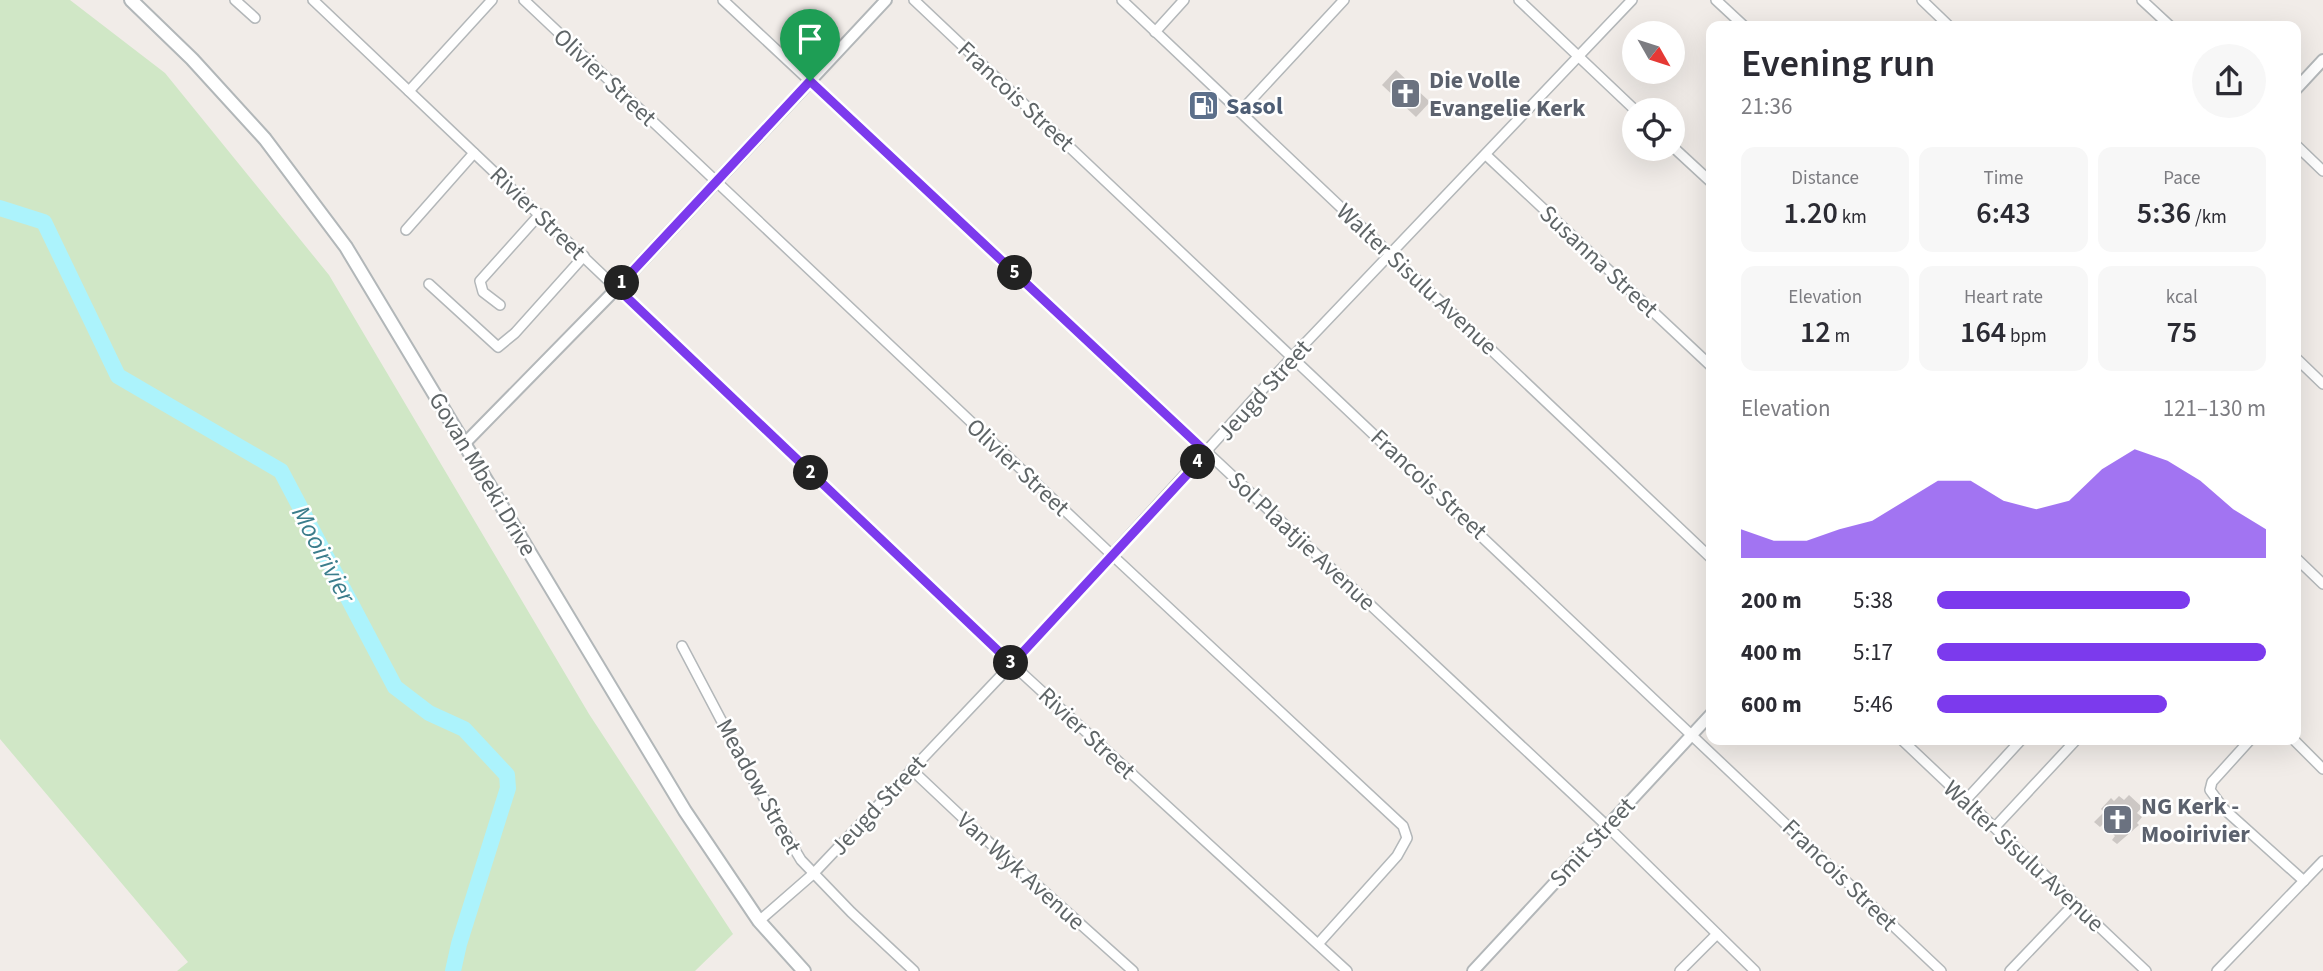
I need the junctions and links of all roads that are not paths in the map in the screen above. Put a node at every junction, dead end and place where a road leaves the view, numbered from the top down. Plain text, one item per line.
1 (131, 0) edge
2 (235, 0) edge
3 (313, 0) edge
4 (492, 0) edge
5 (524, 0) edge
6 (723, 0) edge
7 (886, 0) edge
8 (914, 0) edge
9 (1122, 0) edge
10 (1184, 0) edge
11 (1344, 0) edge
12 (1519, 0) edge
13 (1632, 0) edge
14 (1716, 0) edge
15 (1922, 0) edge
16 (2143, 0) edge
17 (255, 18) dead end
18 (1739, 21) edge
19 (1945, 21) edge
20 (2165, 21) edge
21 (1155, 32) junction
22 (1579, 57) junction
23 (2323, 60) edge
24 (810, 81) junction
25 (2301, 84) edge
26 (409, 91) junction
27 (1622, 98) edge
28 (1240, 112) junction
29 (2301, 150) edge
30 (474, 153) junction
31 (1486, 155) junction
32 (1685, 158) edge
33 (2323, 171) edge
34 (1706, 177) edge
35 (717, 183) junction
36 (540, 214) junction
37 (406, 230) dead end
38 (1390, 254) junction
39 (584, 256) junction
40 (429, 284) dead end
41 (617, 288) junction
42 (500, 305) dead end
43 (1293, 356) junction
44 (1706, 361) edge
45 (2301, 363) edge
46 (2323, 384) edge
47 (464, 444) junction
48 (1207, 453) junction
49 (1706, 553) edge
50 (1112, 555) junction
51 (2301, 563) edge
52 (2323, 584) edge
53 (682, 646) dead end
54 (1012, 664) junction
55 (1706, 719) edge
56 (1692, 733) junction
57 (1907, 745) edge
58 (2016, 745) edge
59 (2071, 745) edge
60 (2246, 745) edge
61 (2299, 745) edge
62 (911, 769) junction
63 (2323, 769) edge
64 (1965, 800) junction
65 (1607, 826) junction
66 (1995, 827) junction
67 (2323, 861) edge
68 (813, 874) junction
69 (2304, 881) junction
70 (2075, 903) junction
71 (759, 921) junction
72 (1717, 934) junction
73 (1318, 944) junction
74 (804, 971) edge
75 (914, 971) edge
76 (1133, 971) edge
77 (1347, 971) edge
78 (1473, 971) edge
79 (1680, 971) edge
80 (1755, 971) edge
81 (1941, 971) edge
82 (2010, 971) edge
83 (2146, 971) edge
84 (2217, 971) edge

1 - 47 main road, Govan Mbeki Drive
2 - 17 street
3 - 26 street, Rivier Street
4 - 26 street
5 - 35 street, Olivier Street
6 - 24 street, Sol Plaatjie Avenue
7 - 24 street
8 - 43 street, Francois Street
9 - 21 street, Walter Sisulu Avenue
10 - 21 street
11 - 28 street
12 - 22 street
13 - 22 street, Jeugd Street
14 - 18 street
15 - 19 street
16 - 20 street
21 - 28 street, Walter Sisulu Avenue
22 - 27 street
22 - 31 street, Jeugd Street
23 - 25 street
24 - 35 street
24 - 48 street, Sol Plaatjie Avenue
26 - 30 street, Rivier Street
28 - 38 street, Walter Sisulu Avenue
29 - 33 street
30 - 36 street, Rivier Street
30 - 37 street
31 - 38 street, Jeugd Street
31 - 44 street, Susanna Street
32 - 34 street
35 - 41 street
35 - 50 street, Olivier Street
36 - 39 street, Rivier Street
36 - 42 street
38 - 43 street, Jeugd Street
38 - 49 street, Walter Sisulu Avenue
39 - 40 street
39 - 41 street, Rivier Street
41 - 47 street
41 - 54 street, Rivier Street
43 - 48 street, Jeugd Street
43 - 56 street, Francois Street
45 - 46 street
47 - 71 main road, Govan Mbeki Drive
48 - 50 street, Jeugd Street
48 - 65 street, Sol Plaatjie Avenue
50 - 54 street, Jeugd Street
50 - 73 street, Olivier Street
51 - 52 street
53 - 68 street, Meadow Street
54 - 62 street, Jeugd Street
54 - 73 street, Rivier Street
55 - 56 street, Smit Street
56 - 65 street, Smit Street
56 - 81 street, Francois Street
57 - 64 street, Walter Sisulu Avenue
58 - 64 street
59 - 66 street
60 - 69 street
61 - 63 street
62 - 68 street, Jeugd Street
62 - 76 street, Van Wyk Avenue
64 - 66 street, Walter Sisulu Avenue
65 - 72 street, Sol Plaatjie Avenue
65 - 78 street, Smit Street
66 - 70 street, Walter Sisulu Avenue
67 - 69 street
68 - 71 street, Jeugd Street
68 - 75 street, Meadow Street
69 - 84 street
70 - 82 street
70 - 83 street, Walter Sisulu Avenue
71 - 74 main road, Govan Mbeki Drive
72 - 79 street
72 - 80 street, Sol Plaatjie Avenue
73 - 77 street, Rivier Street

